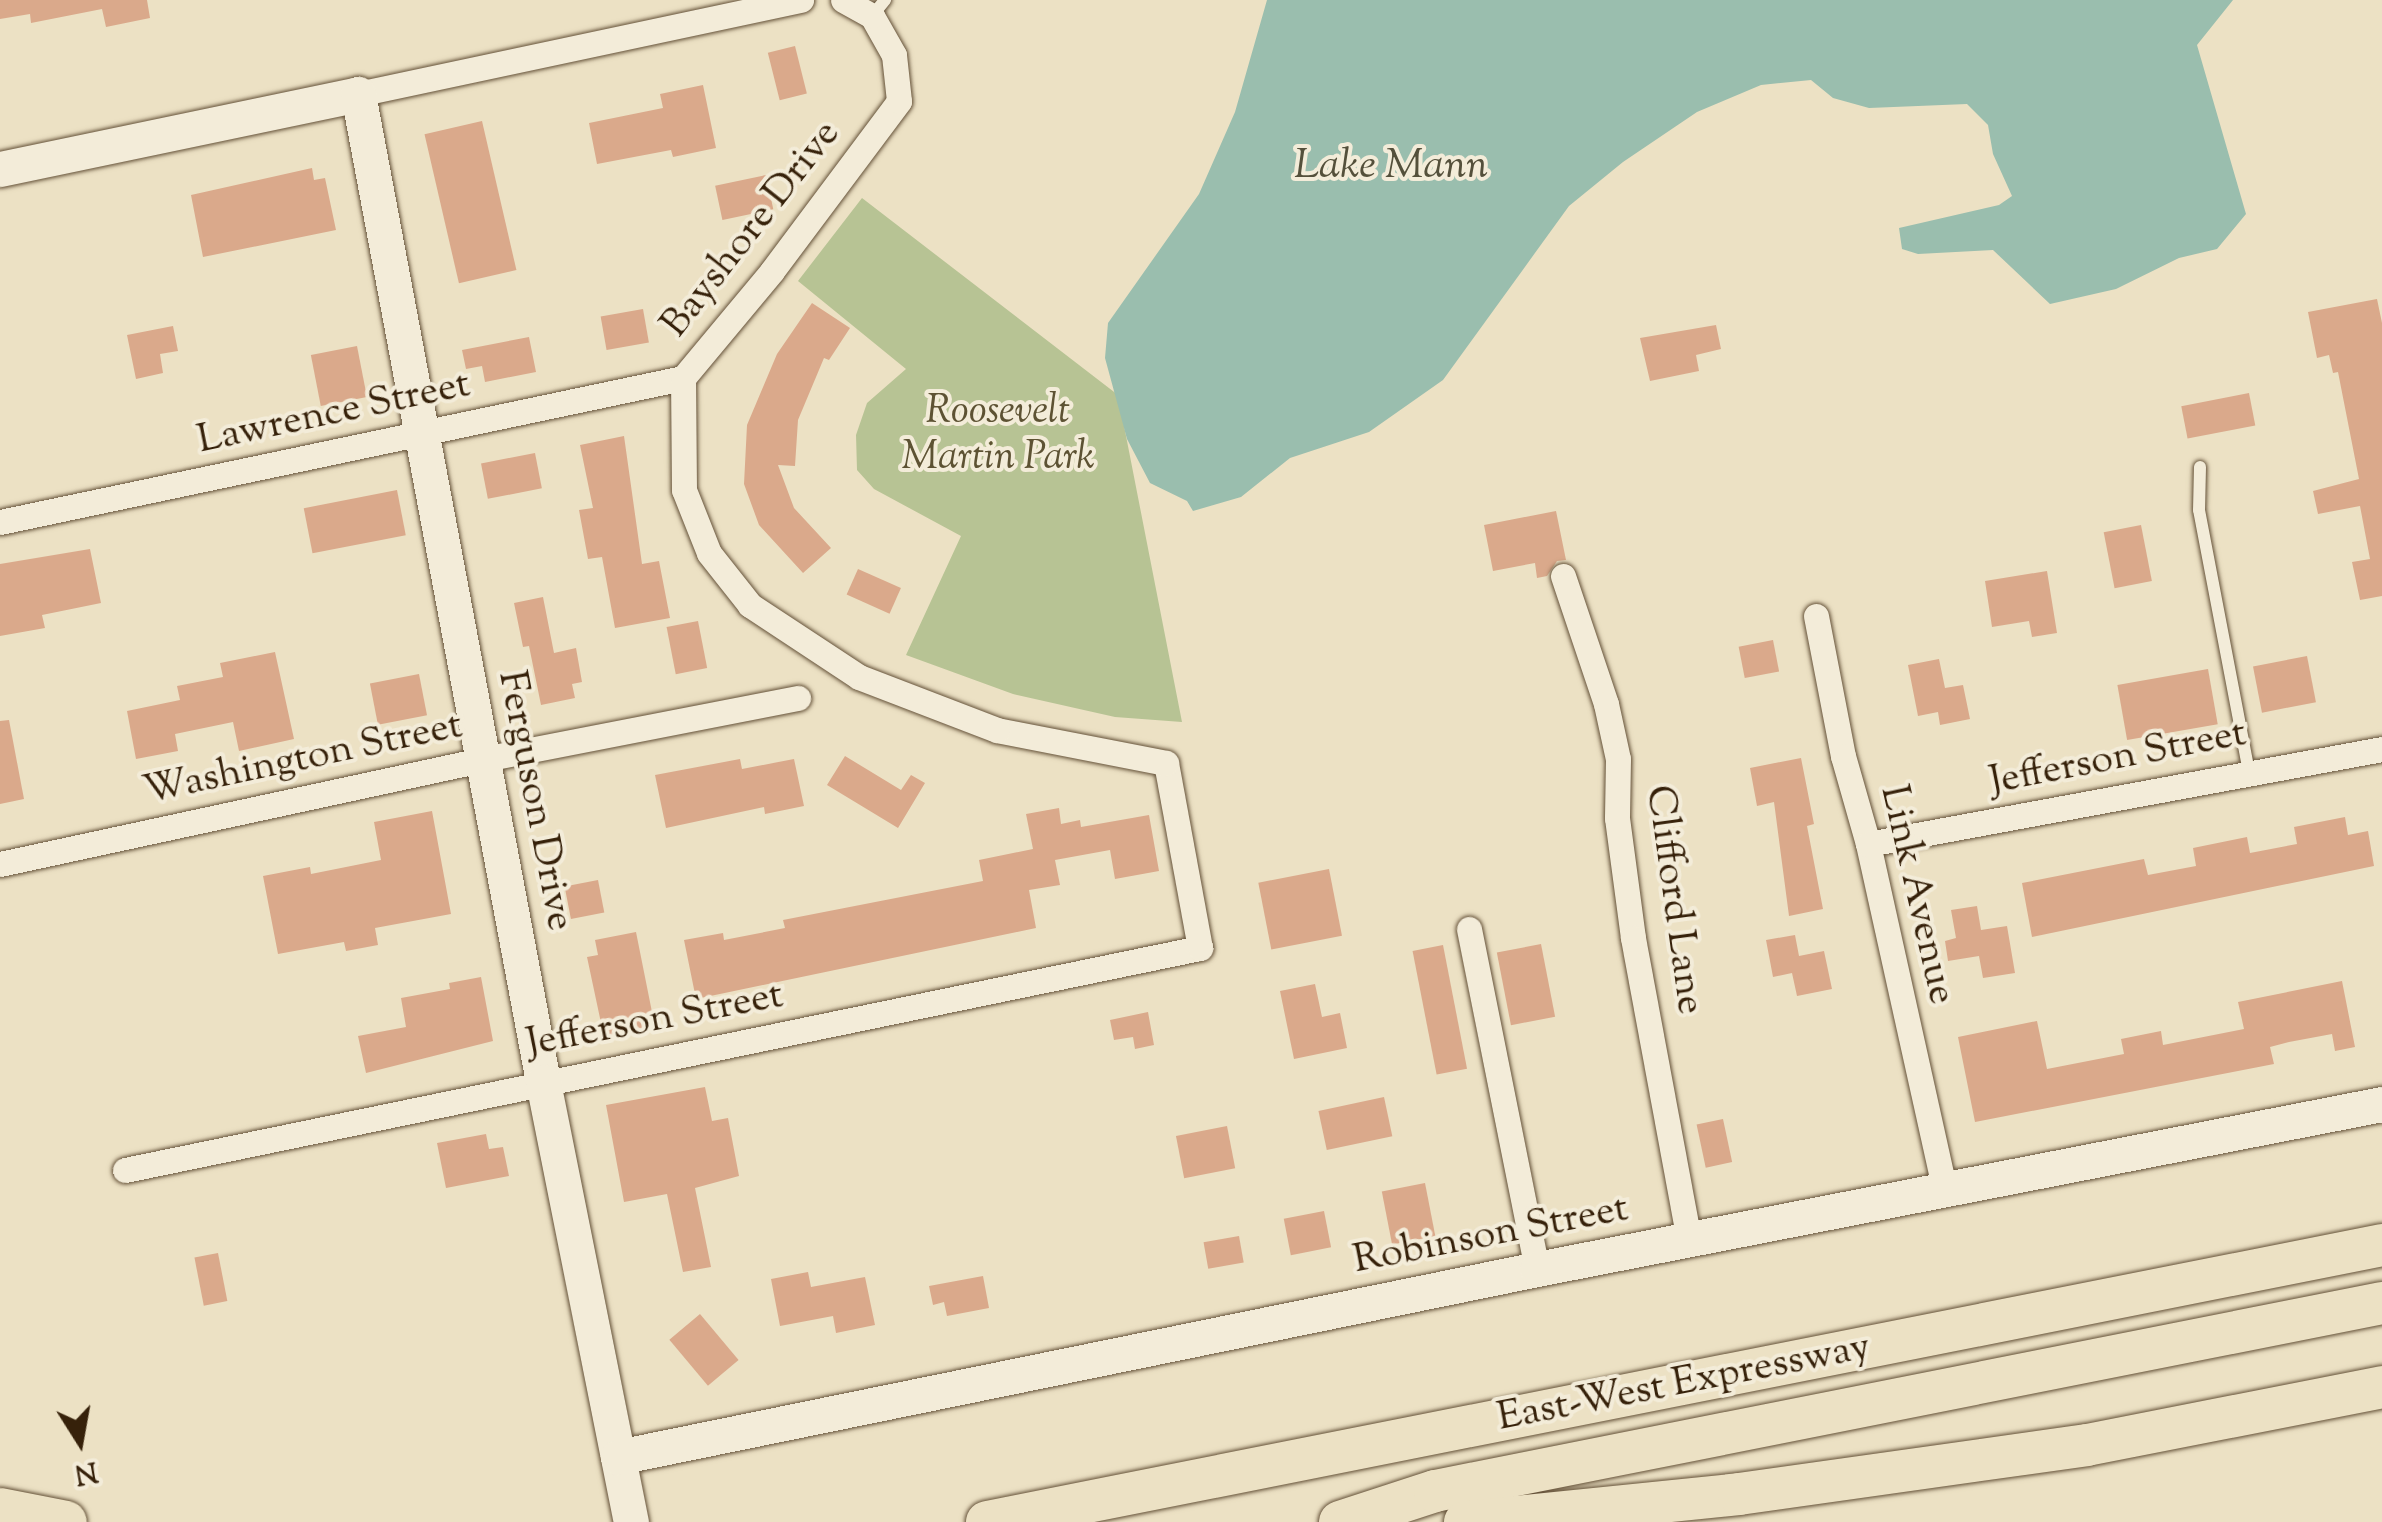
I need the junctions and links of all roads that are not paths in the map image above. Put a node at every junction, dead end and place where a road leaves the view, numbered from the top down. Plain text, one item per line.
1 (801, 0) edge
2 (843, 0) edge
3 (878, 8) edge
4 (358, 94) junction
5 (0, 169) edge
6 (683, 378) junction
7 (420, 434) junction
8 (2200, 467) dead end
9 (0, 522) edge
10 (1563, 576) dead end
11 (1816, 616) dead end
12 (798, 698) dead end
13 (2382, 749) edge
14 (484, 760) junction
15 (2249, 773) junction
16 (1868, 844) junction
17 (0, 864) edge
18 (1468, 929) dead end
19 (1200, 948) joint
20 (543, 1082) junction
21 (2382, 1104) edge
22 (124, 1170) dead end
23 (1945, 1191) junction
24 (2382, 1228) edge
25 (1689, 1240) junction
26 (2382, 1245) edge
27 (1537, 1269) junction
28 (2382, 1303) edge
29 (1934, 1335) junction
30 (2382, 1386) edge
31 (618, 1458) junction
32 (0, 1508) edge
33 (1351, 1520) edge
34 (66, 1522) edge
35 (632, 1522) edge
36 (987, 1522) edge
37 (1408, 1522) edge
38 (1465, 1522) edge

1 - 4 street
2 - 3 street, Bayshore Drive
3 - 6 street, Bayshore Drive
4 - 5 street
4 - 7 street, Ferguson Drive
6 - 7 street, Lawrence Street
6 - 19 street, Bayshore Drive
7 - 9 street, Lawrence Street
7 - 14 street, Ferguson Drive
8 - 15 lane
10 - 25 street, Clifford Lane
11 - 16 street, Link Avenue
12 - 14 street, Washington Street
13 - 15 street, Jefferson Street
14 - 17 street, Washington Street
14 - 20 street, Ferguson Drive
15 - 16 street, Jefferson Street
16 - 23 street, Link Avenue
18 - 27 street
19 - 20 street, Jefferson Street
20 - 22 street, Jefferson Street
20 - 31 street, Ferguson Drive
21 - 23 street, Robinson Street
23 - 25 street, Robinson Street
24 - 29 highway
25 - 27 street, Robinson Street
26 - 29 highway, East-West Expressway
27 - 31 street, Robinson Street
28 - 33 highway, East-West Expressway
29 - 36 highway, East-West Expressway
30 - 38 highway
31 - 35 street, Ferguson Drive
32 - 34 highway
33 - 37 highway

